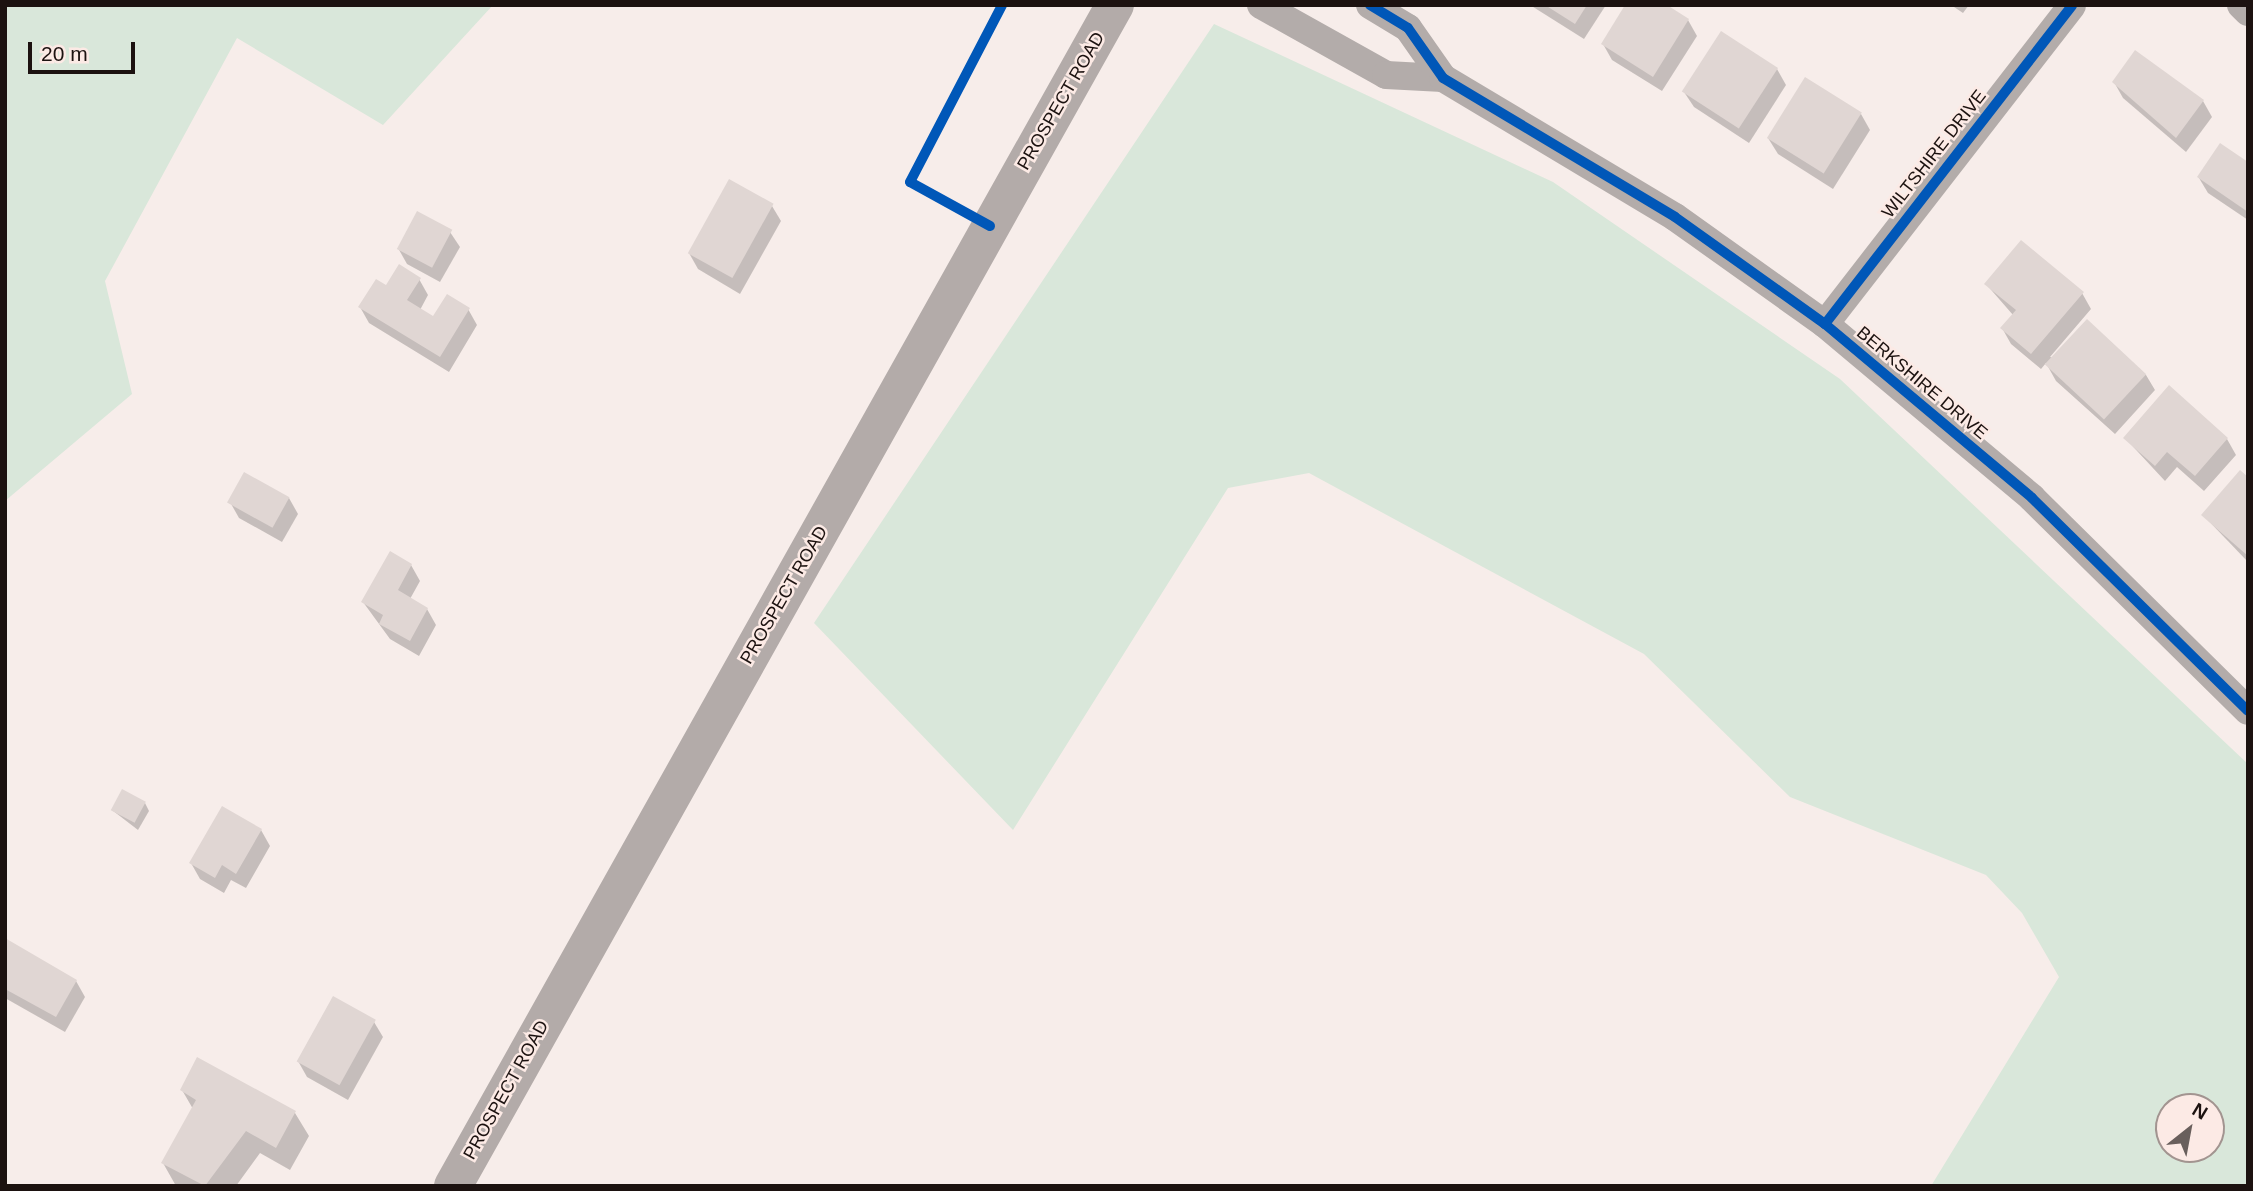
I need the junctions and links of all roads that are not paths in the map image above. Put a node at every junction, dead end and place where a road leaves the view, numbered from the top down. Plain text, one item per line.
1 (1115, 5) edge
2 (1261, 5) edge
3 (1370, 5) edge
4 (2071, 5) edge
5 (2241, 5) edge
6 (2248, 12) edge
7 (1443, 78) junction
8 (1825, 324) junction
9 (2248, 711) edge
10 (453, 1186) edge

1 - 10 main road, PROSPECT ROAD
2 - 7 street, BERKSHIRE DRIVE
3 - 7 street, BERKSHIRE DRIVE
4 - 8 street, WILTSHIRE DRIVE
5 - 6 street
7 - 8 street, BERKSHIRE DRIVE
8 - 9 street, BERKSHIRE DRIVE

